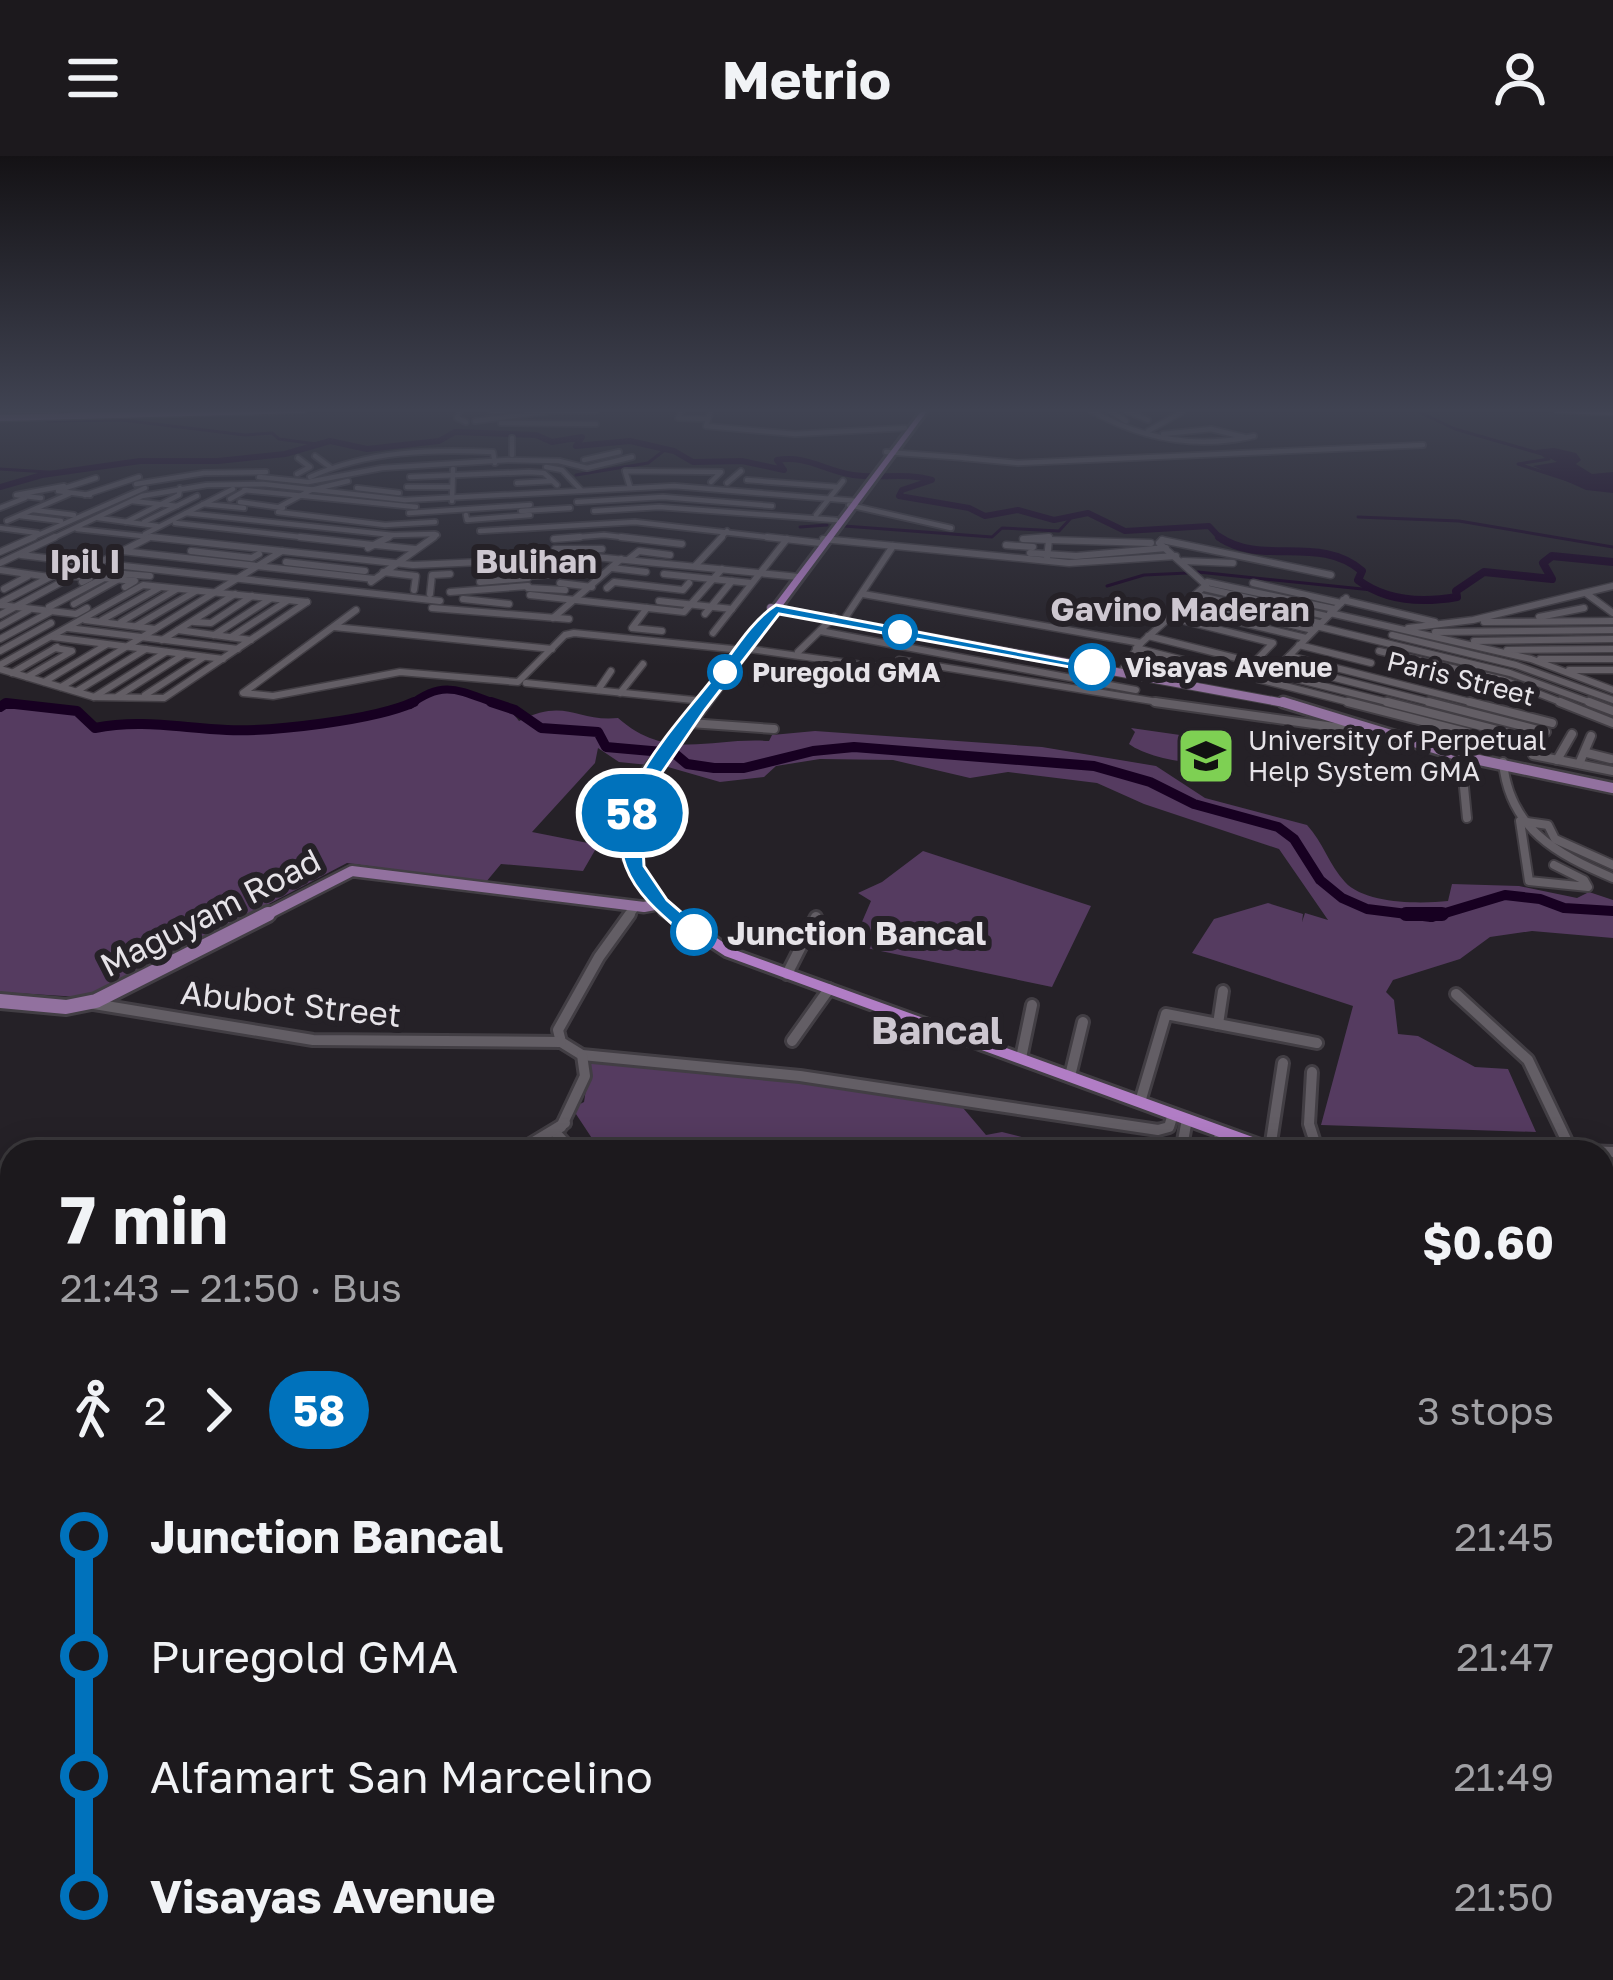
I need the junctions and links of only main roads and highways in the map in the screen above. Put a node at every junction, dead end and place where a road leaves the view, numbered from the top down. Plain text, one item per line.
1 (858, 495) edge
2 (852, 503) junction
3 (823, 540) junction
4 (774, 608) junction
5 (1122, 670) junction
6 (1254, 695) junction
7 (701, 704) junction
8 (1385, 731) junction
9 (674, 739) junction
10 (1503, 764) junction
11 (1613, 778) edge
12 (659, 904) junction
13 (0, 1000) edge
14 (1247, 1140) edge

1 - 2 highway
2 - 3 highway
2 - 3 highway
3 - 4 highway
4 - 5 main road
4 - 7 highway
5 - 6 main road
5 - 6 main road
6 - 8 main road
7 - 9 highway
7 - 9 highway
8 - 10 main road
8 - 10 main road
9 - 12 highway
10 - 11 main road
12 - 13 main road, Maguyam Road
12 - 14 highway

